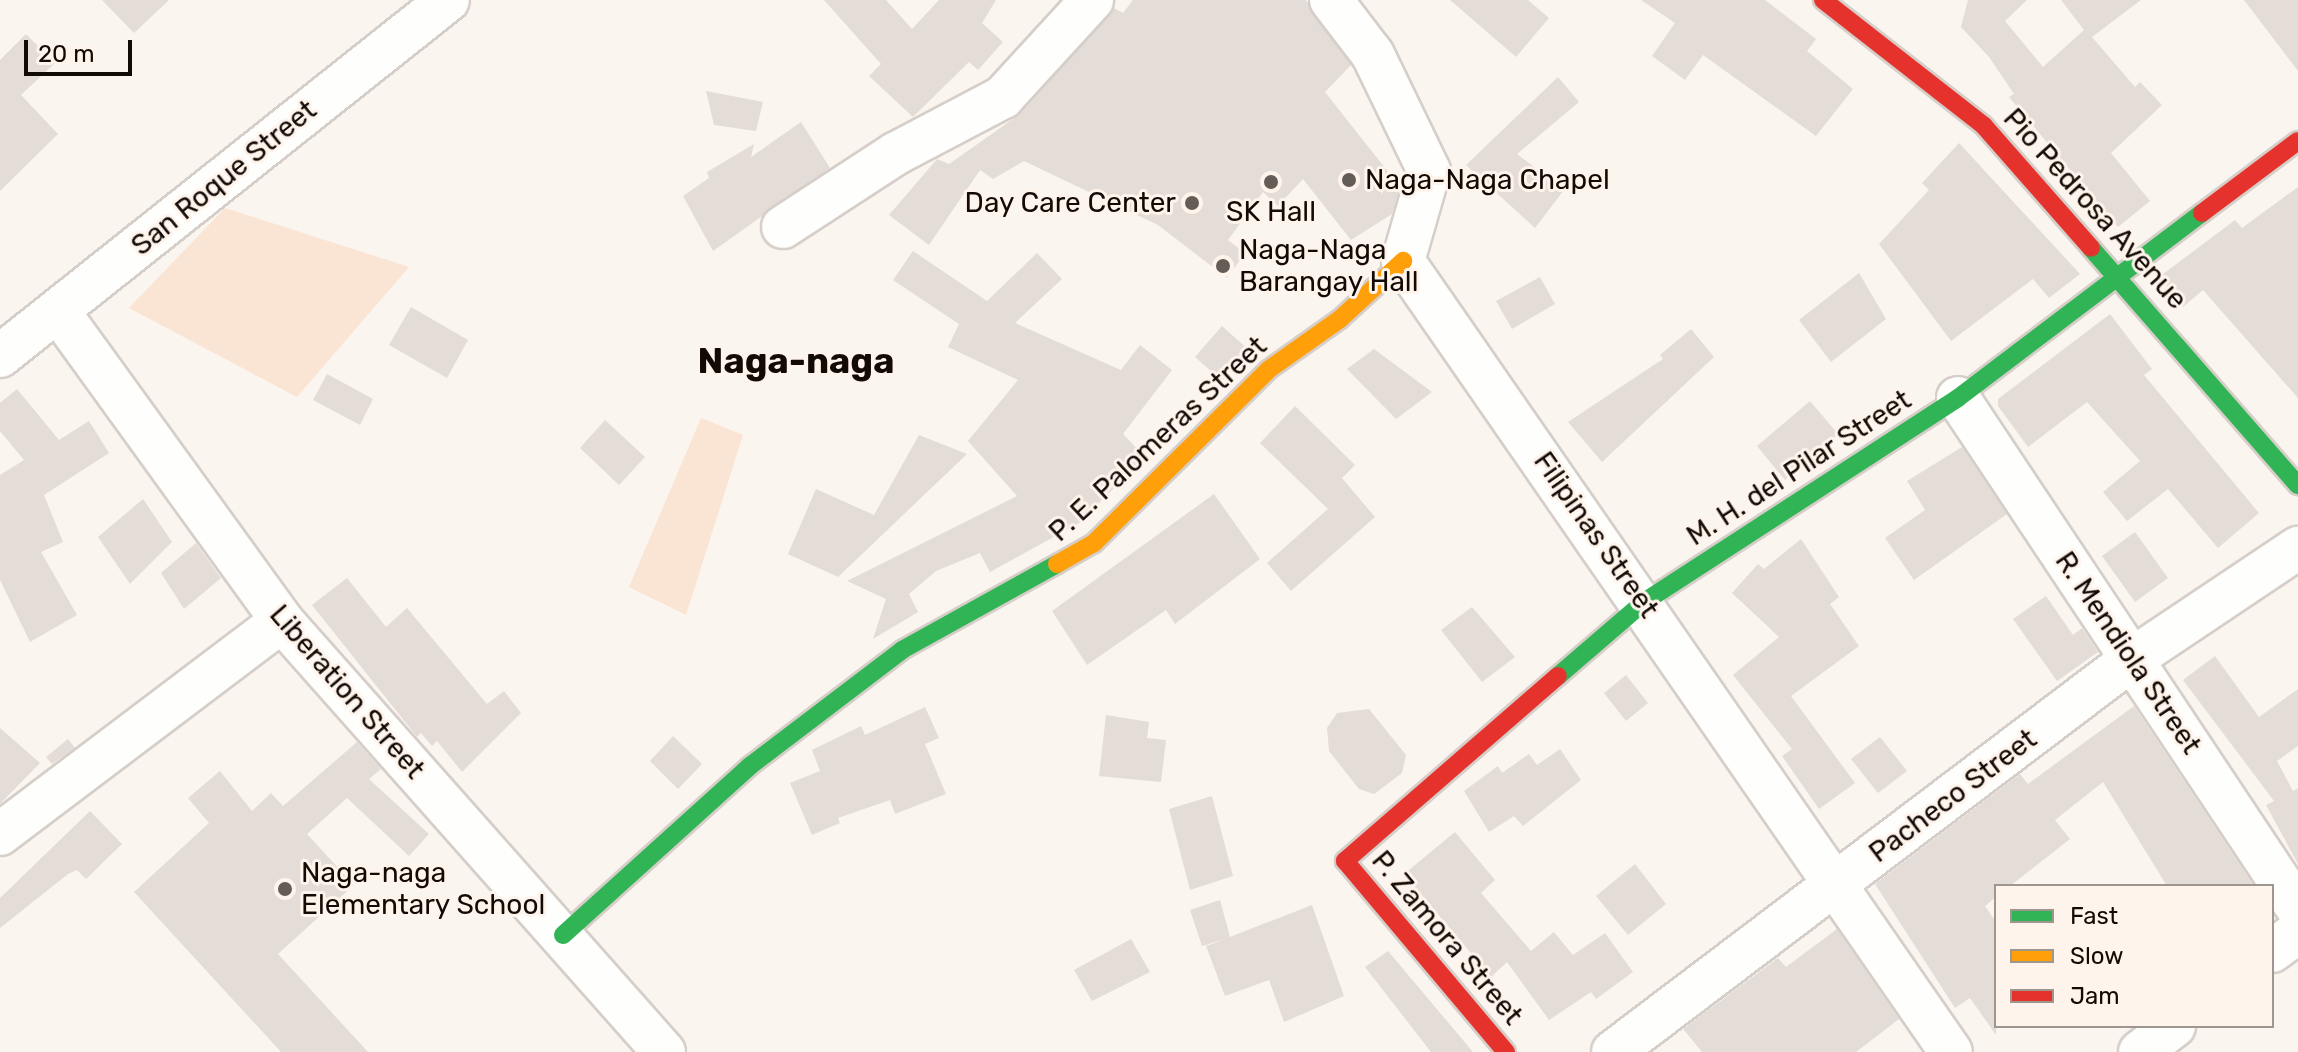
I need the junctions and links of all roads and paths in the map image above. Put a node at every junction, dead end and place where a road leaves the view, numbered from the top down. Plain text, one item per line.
1 (448, 0) edge
2 (1092, 0) edge
3 (1331, 0) edge
4 (1823, 0) edge
5 (2298, 141) edge
6 (783, 227) dead end
7 (1403, 261) junction
8 (2119, 276) junction
9 (58, 311) junction
10 (0, 356) edge
11 (1958, 398) junction
12 (2298, 485) edge
13 (2298, 548) edge
14 (1644, 602) junction
15 (282, 621) junction
16 (2132, 659) junction
17 (0, 834) edge
18 (1345, 861) joint
19 (1836, 885) junction
20 (2298, 909) edge
21 (2298, 932) edge
22 (563, 935) junction
23 (2274, 950) edge
24 (2171, 1028) edge
25 (664, 1052) edge
26 (1506, 1052) edge
27 (1613, 1052) edge
28 (1951, 1052) edge
29 (2140, 1052) edge

1 - 9 street, San Roque Street
2 - 6 street
3 - 7 street
4 - 8 street, Pio Pedrosa Avenue
5 - 8 street, M. H. del Pilar Street
7 - 14 street, Filipinas Street
7 - 22 street, P. E. Palomeras Street
8 - 11 street, M. H. del Pilar Street
8 - 12 street, Pio Pedrosa Avenue
9 - 10 street, San Roque Street
9 - 15 street, Liberation Street
11 - 14 street, M. H. del Pilar Street
11 - 16 street, R. Mendiola Street
13 - 16 street, Pacheco Street
14 - 18 street, M. H. del Pilar Street
14 - 19 street, Filipinas Street
15 - 17 street
15 - 22 street, Liberation Street
16 - 19 street, Pacheco Street
16 - 20 street, R. Mendiola Street
18 - 26 street, P. Zamora Street
19 - 27 street, Pacheco Street
19 - 28 street, Filipinas Street
21 - 23 street
22 - 25 street, Liberation Street
24 - 29 street

